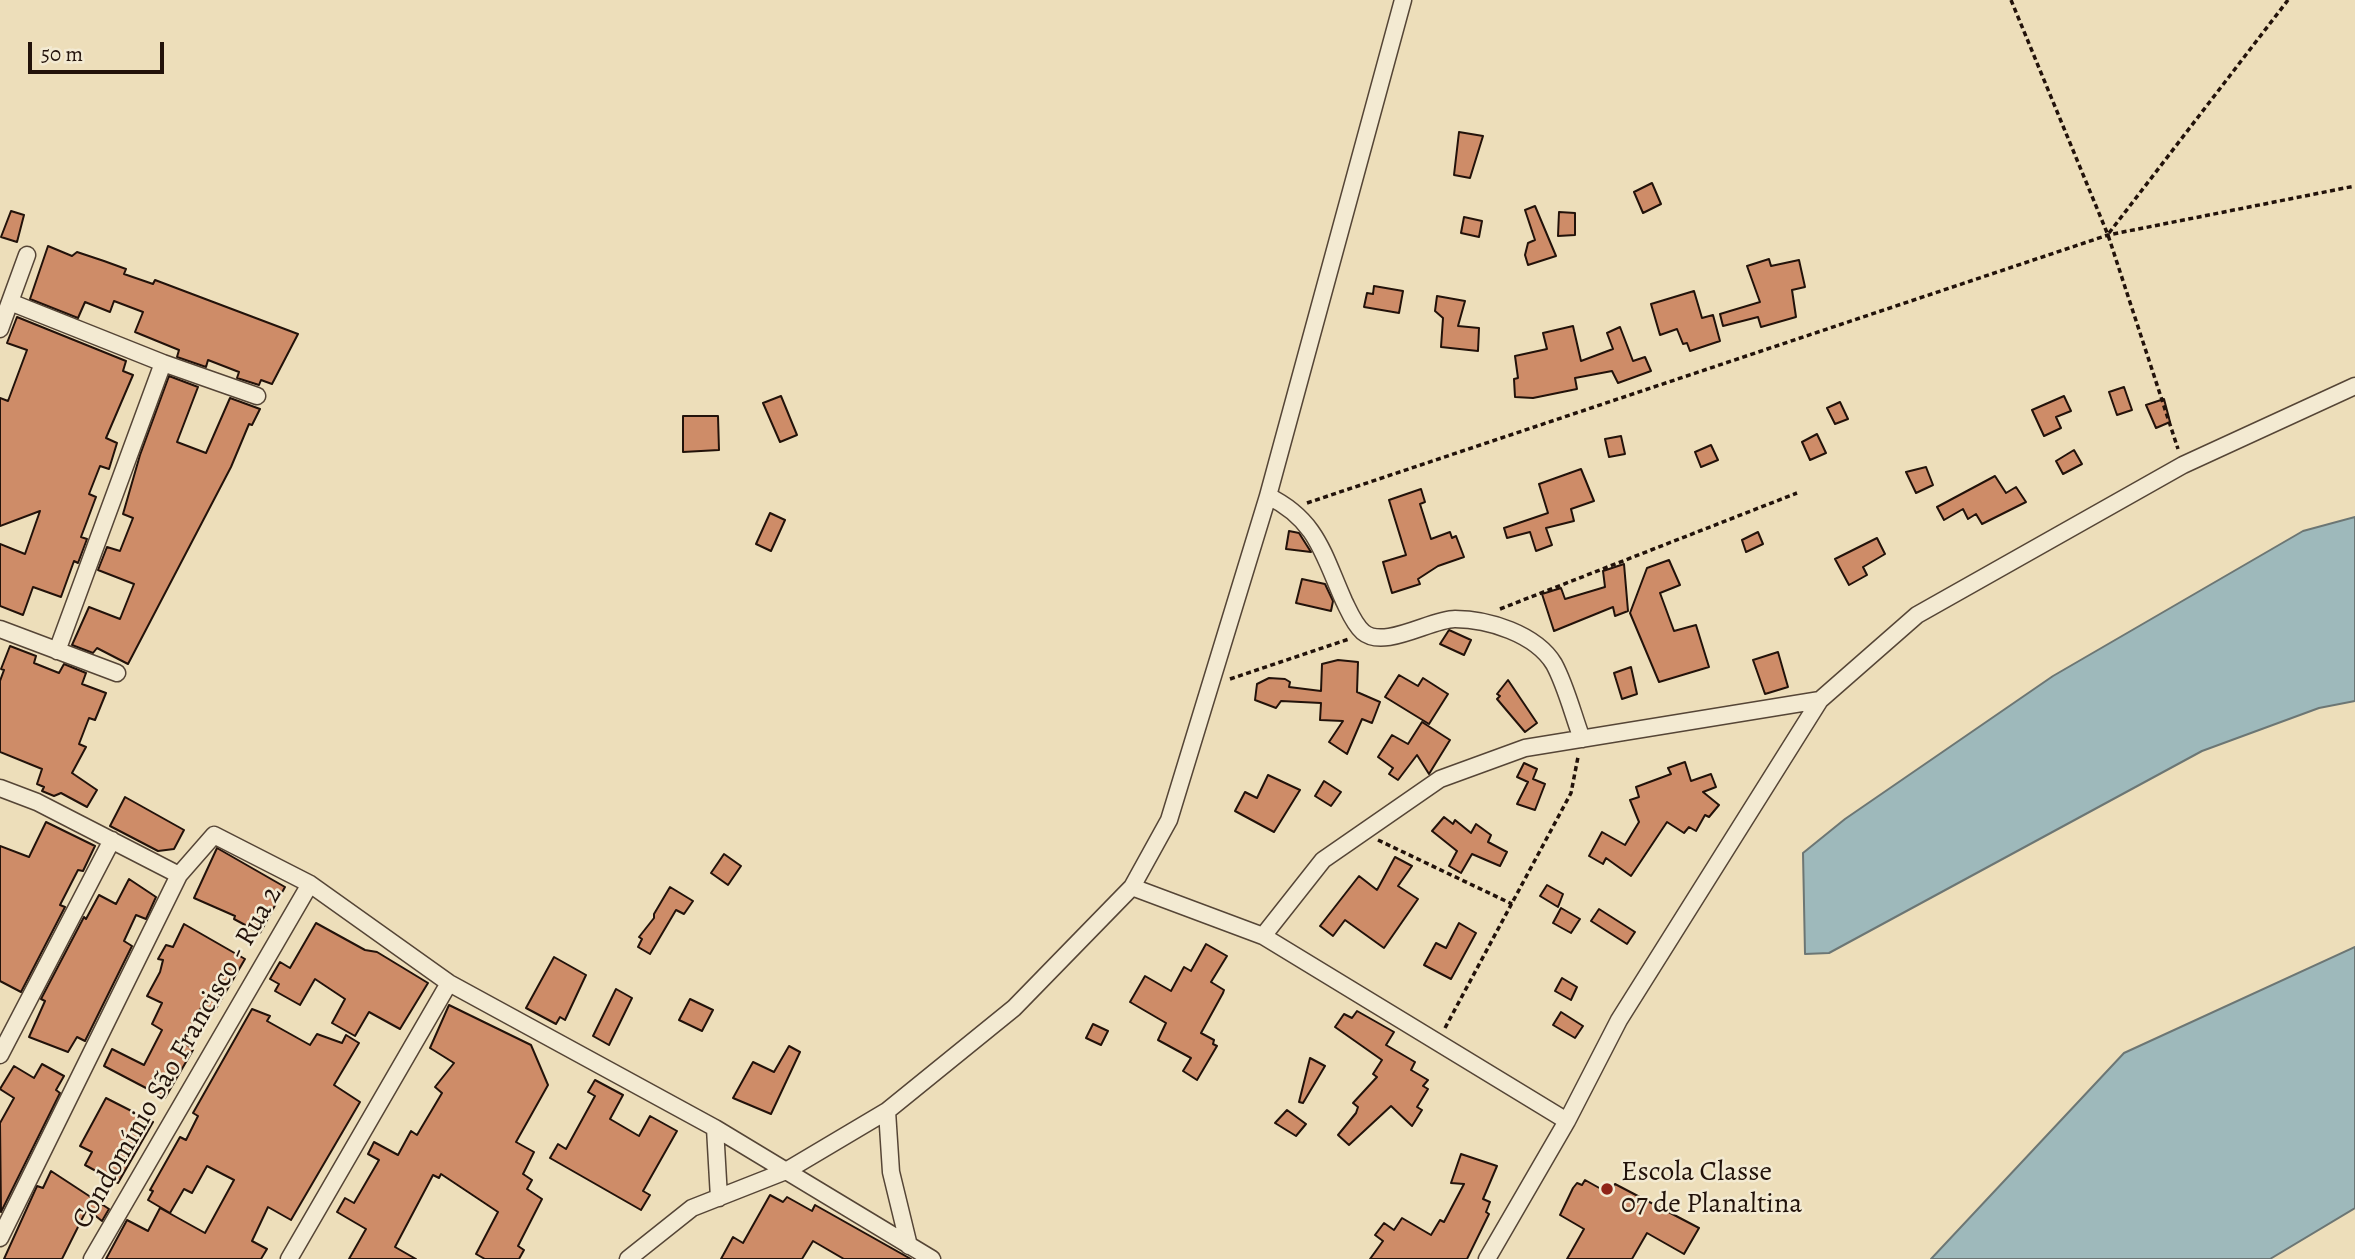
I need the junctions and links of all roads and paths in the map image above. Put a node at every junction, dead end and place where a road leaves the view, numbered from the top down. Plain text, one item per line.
1 (1403, 0) edge
2 (2011, 0) edge
3 (2288, 0) edge
4 (2355, 186) edge
5 (2108, 234) junction
6 (27, 255) dead end
7 (10, 302) junction
8 (0, 329) edge
9 (163, 363) junction
10 (2355, 386) edge
11 (257, 396) dead end
12 (2183, 465) junction
13 (1797, 492) dead end
14 (1268, 496) junction
15 (1292, 508) junction
16 (1469, 621) junction
17 (0, 629) edge
18 (1364, 634) junction
19 (57, 651) junction
20 (117, 673) dead end
21 (1210, 686) junction
22 (1820, 700) junction
23 (1581, 739) junction
24 (0, 788) edge
25 (1363, 833) junction
26 (112, 840) junction
27 (179, 875) junction
28 (310, 884) junction
29 (1132, 887) junction
30 (1512, 904) junction
31 (1263, 936) junction
32 (449, 983) junction
33 (1438, 1043) junction
34 (0, 1055) edge
35 (887, 1111) junction
36 (1567, 1121) junction
37 (715, 1128) junction
38 (786, 1171) junction
39 (719, 1198) junction
40 (0, 1238) edge
41 (910, 1251) edge
42 (92, 1259) edge
43 (289, 1259) edge
44 (628, 1259) edge
45 (932, 1259) edge
46 (1487, 1259) edge

1 - 14 street
2 - 5 path
3 - 5 path
4 - 5 path
5 - 12 path
5 - 15 path
6 - 7 street
7 - 8 street
7 - 9 street
9 - 11 street
9 - 19 street
10 - 12 street
12 - 22 street
13 - 16 path
14 - 15 street
14 - 21 street
15 - 18 street
16 - 18 street
16 - 23 street
17 - 19 street
18 - 21 path
19 - 20 street
21 - 29 street
22 - 23 street
22 - 36 street
23 - 25 street
23 - 30 path
24 - 26 street
25 - 30 path
25 - 31 street
26 - 27 street
26 - 34 street
27 - 28 street
27 - 40 street
28 - 32 street
28 - 42 street, Condomínio São Francisco - Rua 2
29 - 31 street
29 - 35 street
30 - 33 path
31 - 33 street
32 - 37 street
32 - 43 street
33 - 36 street
35 - 38 street
35 - 41 street
36 - 46 street
37 - 38 street
37 - 39 street
38 - 39 street
38 - 41 street
39 - 44 street
41 - 45 street

